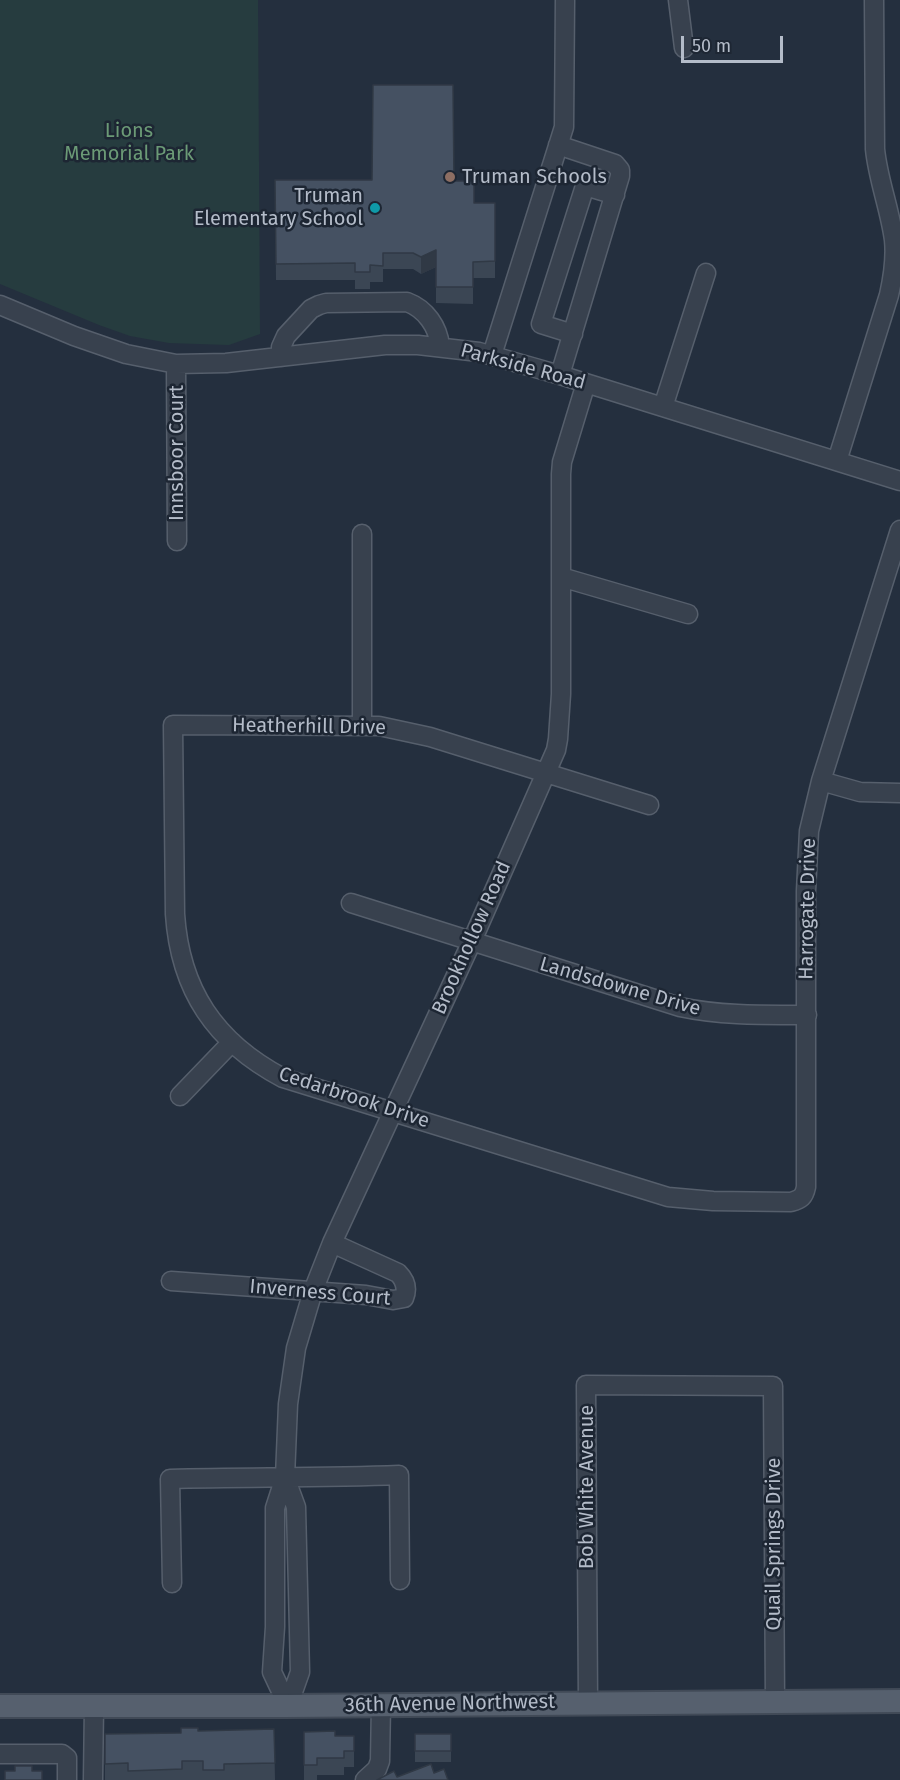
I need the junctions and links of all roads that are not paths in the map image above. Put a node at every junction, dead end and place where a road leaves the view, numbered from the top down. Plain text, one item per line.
1 (565, 0) edge
2 (678, 0) edge
3 (874, 0) edge
4 (684, 48) dead end
5 (558, 145) junction
6 (615, 195) junction
7 (706, 273) dead end
8 (0, 305) edge
9 (573, 334) junction
10 (440, 346) junction
11 (492, 355) junction
12 (281, 357) junction
13 (176, 364) junction
14 (560, 375) junction
15 (586, 383) junction
16 (663, 407) junction
17 (837, 461) junction
18 (900, 481) edge
19 (900, 531) edge
20 (362, 534) dead end
21 (177, 541) dead end
22 (561, 577) junction
23 (688, 614) dead end
24 (173, 725) joint
25 (362, 725) junction
26 (546, 773) junction
27 (821, 781) junction
28 (900, 794) edge
29 (649, 805) dead end
30 (351, 903) dead end
31 (472, 941) junction
32 (807, 1015) junction
33 (232, 1042) junction
34 (180, 1096) dead end
35 (393, 1111) junction
36 (805, 1194) joint
37 (332, 1243) junction
38 (171, 1281) dead end
39 (314, 1291) junction
40 (773, 1386) joint
41 (285, 1477) junction
42 (400, 1580) dead end
43 (172, 1583) dead end
44 (900, 1701) edge
45 (775, 1702) junction
46 (588, 1703) junction
47 (381, 1704) junction
48 (0, 1706) edge
49 (94, 1706) junction
50 (288, 1706) junction
51 (0, 1755) edge
52 (67, 1780) edge
53 (93, 1780) edge
54 (365, 1780) edge

1 - 5 street
2 - 4 street
3 - 17 street
5 - 6 street
5 - 11 street
6 - 9 street
6 - 9 street
7 - 16 street
8 - 13 street, Parkside Road
9 - 14 street
10 - 11 street, Parkside Road
10 - 12 street, Parkside Road
10 - 12 street
11 - 14 street, Parkside Road
12 - 13 street, Parkside Road
13 - 21 street, Innsboor Court
14 - 15 street, Parkside Road
15 - 16 street, Parkside Road
15 - 22 street, Brookhollow Road
16 - 17 street, Parkside Road
17 - 18 street, Parkside Road
19 - 27 street, Harrogate Drive
20 - 25 street
22 - 23 street
22 - 26 street, Brookhollow Road
24 - 25 street, Heatherhill Drive
24 - 33 street, Cedarbrook Drive
25 - 26 street, Heatherhill Drive
26 - 29 street, Heatherhill Drive
26 - 31 street, Brookhollow Road
27 - 28 street
27 - 32 street, Harrogate Drive
30 - 31 street, Landsdowne Drive
31 - 32 street, Landsdowne Drive
31 - 35 street, Brookhollow Road
32 - 36 street, Harrogate Drive
33 - 34 street
33 - 35 street, Cedarbrook Drive
35 - 36 street, Cedarbrook Drive
35 - 37 street, Brookhollow Road
37 - 39 street, Brookhollow Road
37 - 39 street, Inverness Court
38 - 39 street, Inverness Court
39 - 41 street, Brookhollow Road
40 - 45 street, Quail Springs Drive
40 - 46 street, Bob White Avenue
41 - 42 street
41 - 43 street
41 - 50 street, Brookhollow Road
41 - 50 street, Brookhollow Road
44 - 45 main road, 36th Avenue Northwest
45 - 46 main road, 36th Avenue Northwest
46 - 47 main road, 36th Avenue Northwest
47 - 50 main road, 36th Avenue Northwest
47 - 54 street
48 - 49 main road, 36th Avenue Northwest
49 - 50 main road, 36th Avenue Northwest
49 - 53 street
51 - 52 street

